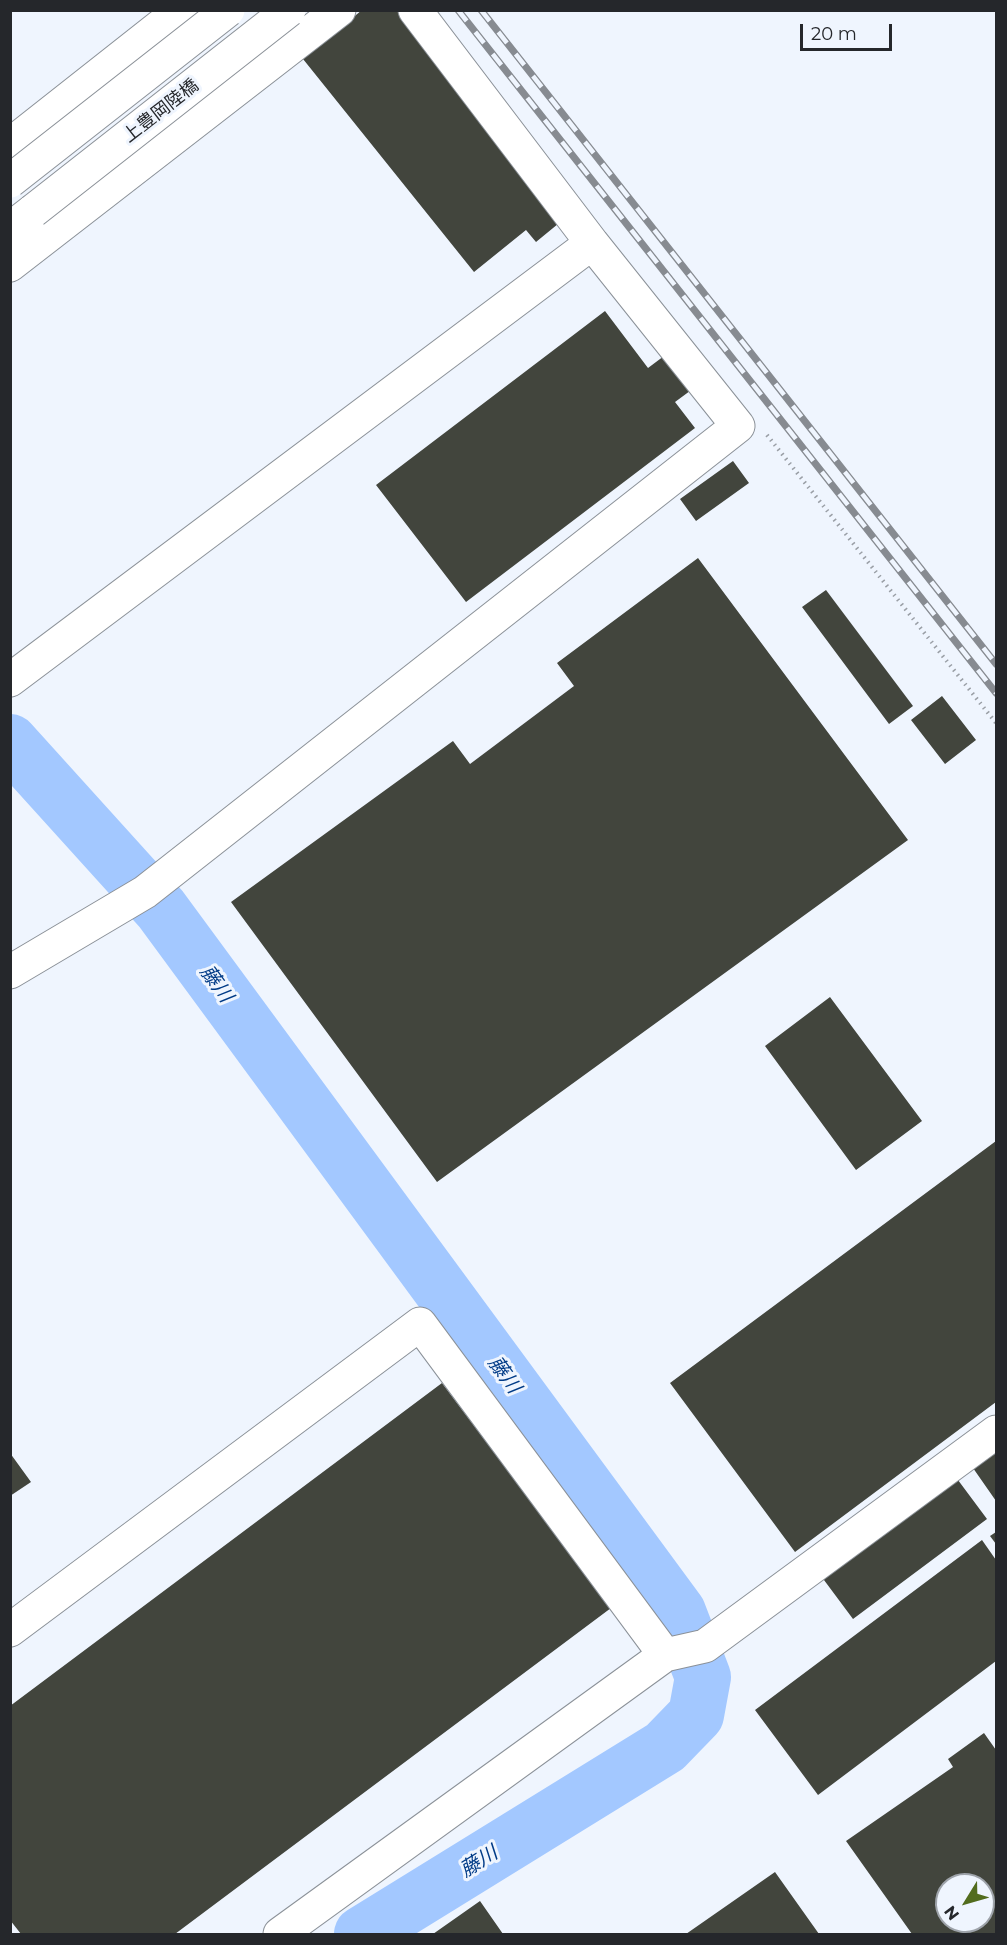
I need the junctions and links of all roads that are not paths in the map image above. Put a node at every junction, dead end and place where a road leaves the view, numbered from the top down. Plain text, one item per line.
1 (181, 10) edge
2 (228, 10) edge
3 (289, 10) edge
4 (339, 10) edge
5 (415, 10) edge
6 (11, 144) edge
7 (10, 181) edge
8 (31, 225) edge
9 (592, 243) junction
10 (10, 265) edge
11 (10, 680) edge
12 (10, 972) edge
13 (996, 1432) edge
14 (10, 1630) edge
15 (665, 1655) junction
16 (280, 1935) edge

1 - 6 street
2 - 7 street, 上豊岡陸橋, bridge
3 - 8 street, 上豊岡陸橋, bridge
4 - 8 street
5 - 9 street
8 - 10 street
9 - 11 street
9 - 12 street
13 - 15 street
14 - 15 street
15 - 16 street

